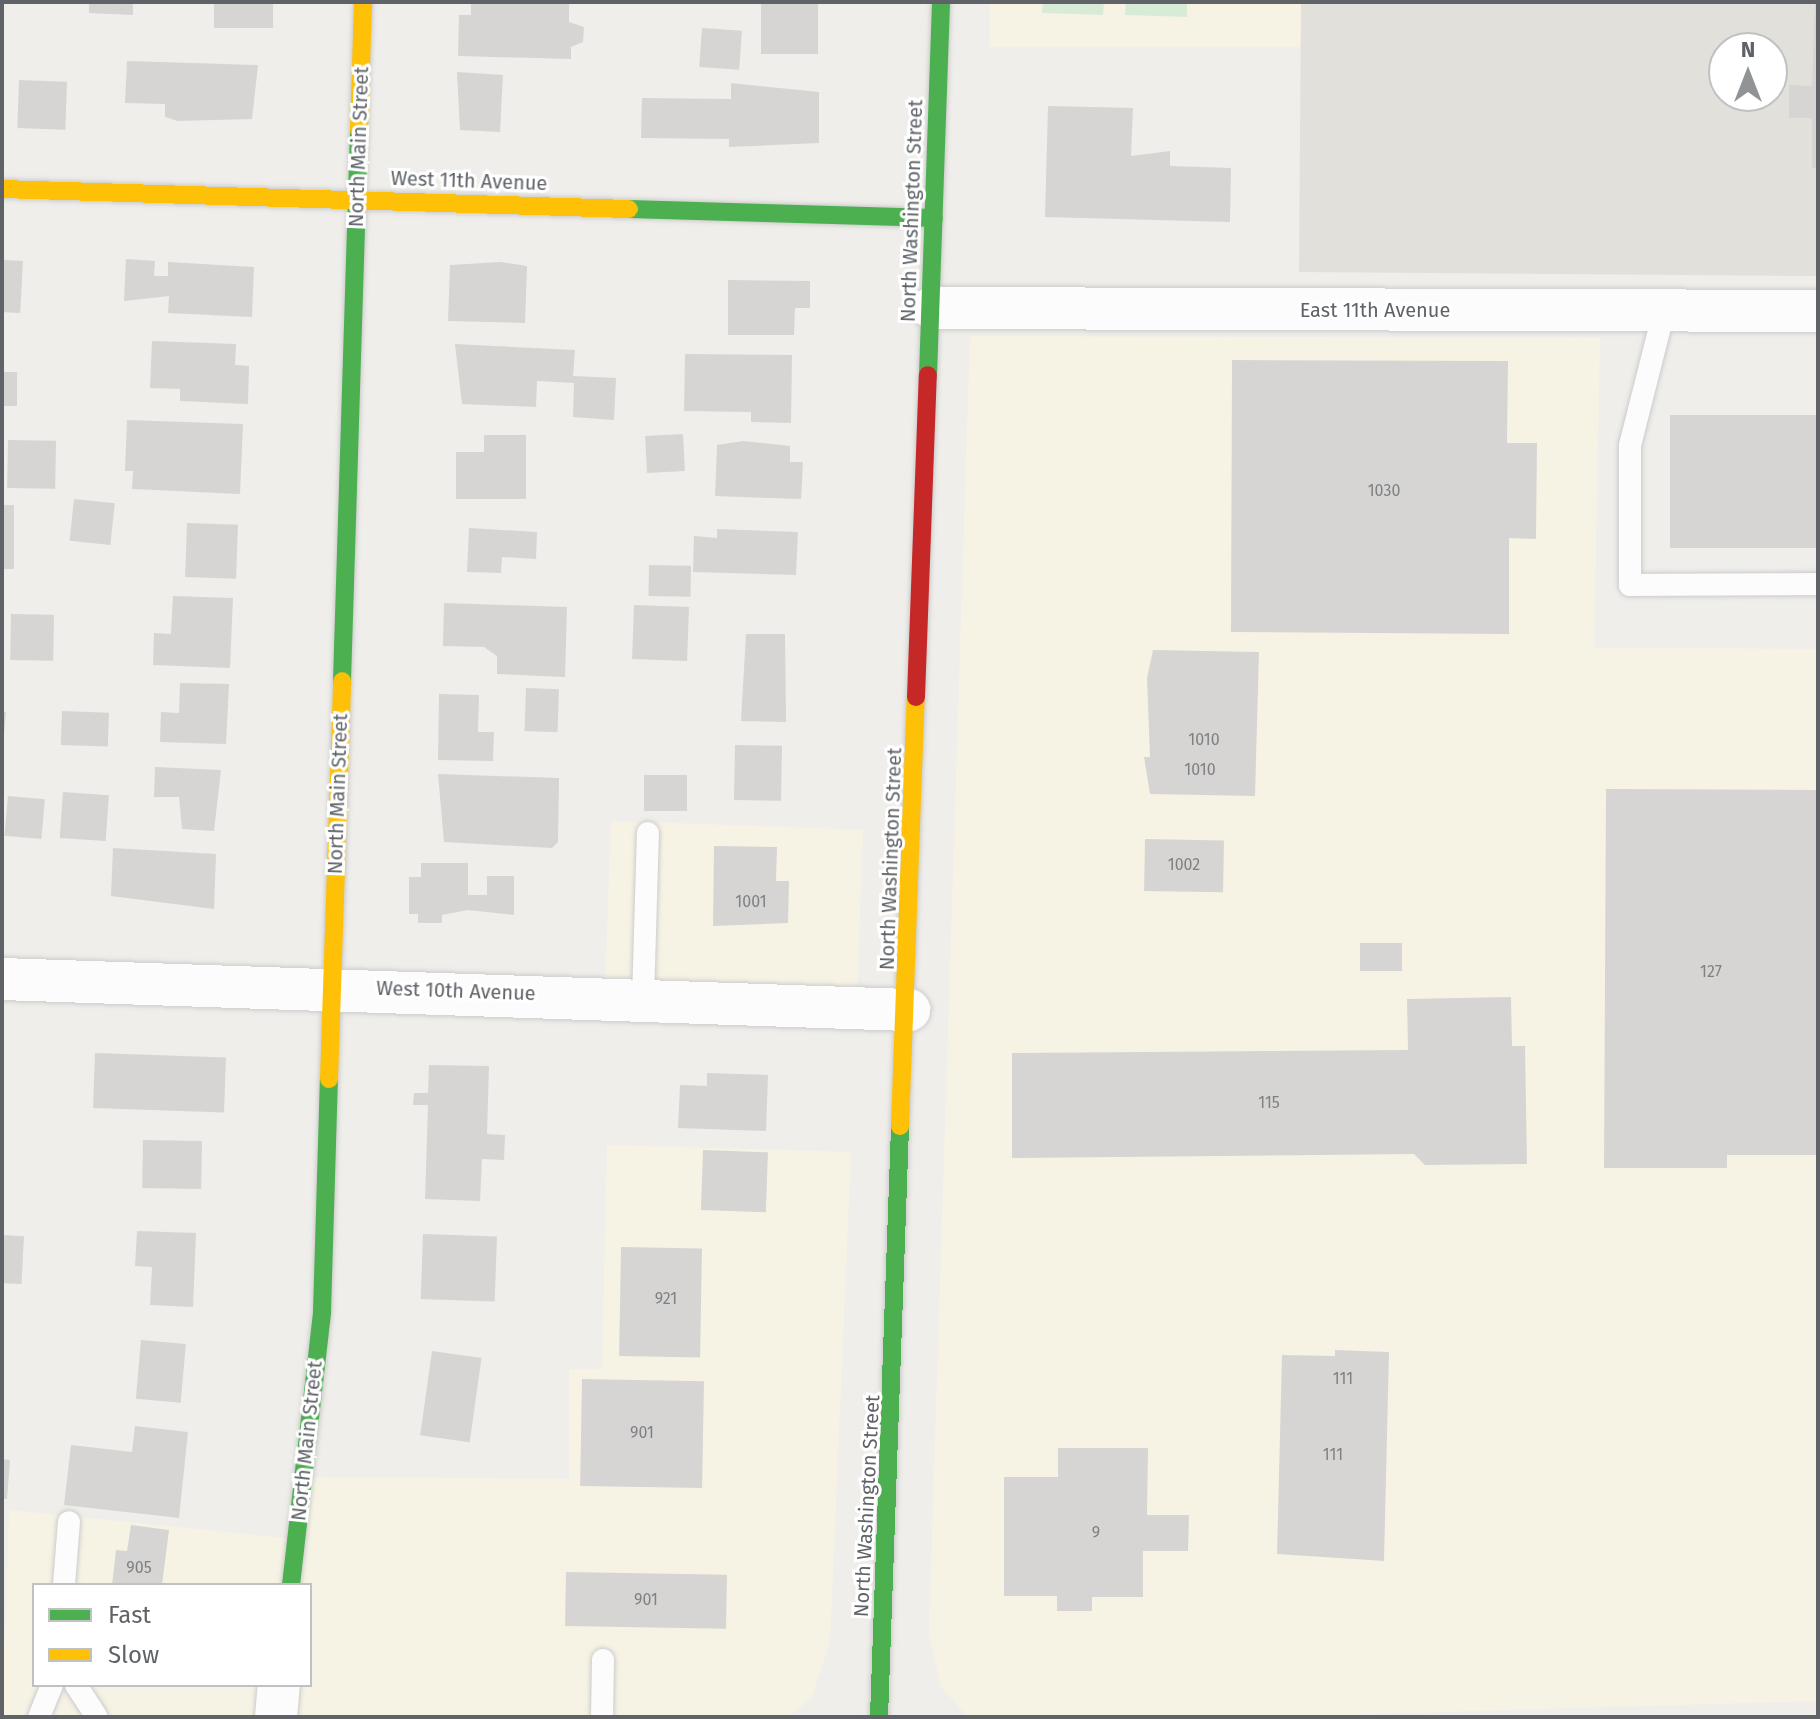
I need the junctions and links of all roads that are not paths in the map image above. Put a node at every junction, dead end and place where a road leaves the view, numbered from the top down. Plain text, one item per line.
1 (363, 2) edge
2 (941, 2) edge
3 (2, 189) edge
4 (358, 199) junction
5 (934, 218) junction
6 (932, 308) junction
7 (1664, 311) junction
8 (1818, 311) edge
9 (1818, 584) edge
10 (648, 833) dead end
11 (2, 979) edge
12 (332, 985) junction
13 (643, 999) junction
14 (909, 1010) junction
15 (69, 1522) dead end
16 (64, 1583) edge
17 (291, 1583) edge
18 (603, 1660) dead end
19 (51, 1687) edge
20 (77, 1687) edge
21 (279, 1687) edge
22 (39, 1717) edge
23 (97, 1717) edge
24 (276, 1717) edge
25 (602, 1717) edge
26 (879, 1717) edge

1 - 4 street, North Main Street
2 - 5 street, North Washington Street
3 - 4 street, West 11th Avenue
4 - 5 street, West 11th Avenue
4 - 12 street, North Main Street
5 - 6 street, North Washington Street
6 - 7 street, East 11th Avenue
6 - 14 street, North Washington Street
7 - 8 street, East 11th Avenue
7 - 9 lane
10 - 13 lane
11 - 12 street, West 10th Avenue
12 - 13 street, West 10th Avenue
12 - 17 street, North Main Street
13 - 14 street, West 10th Avenue
14 - 26 street, North Washington Street
15 - 16 lane
18 - 25 lane
19 - 22 lane
20 - 23 lane
21 - 24 street

